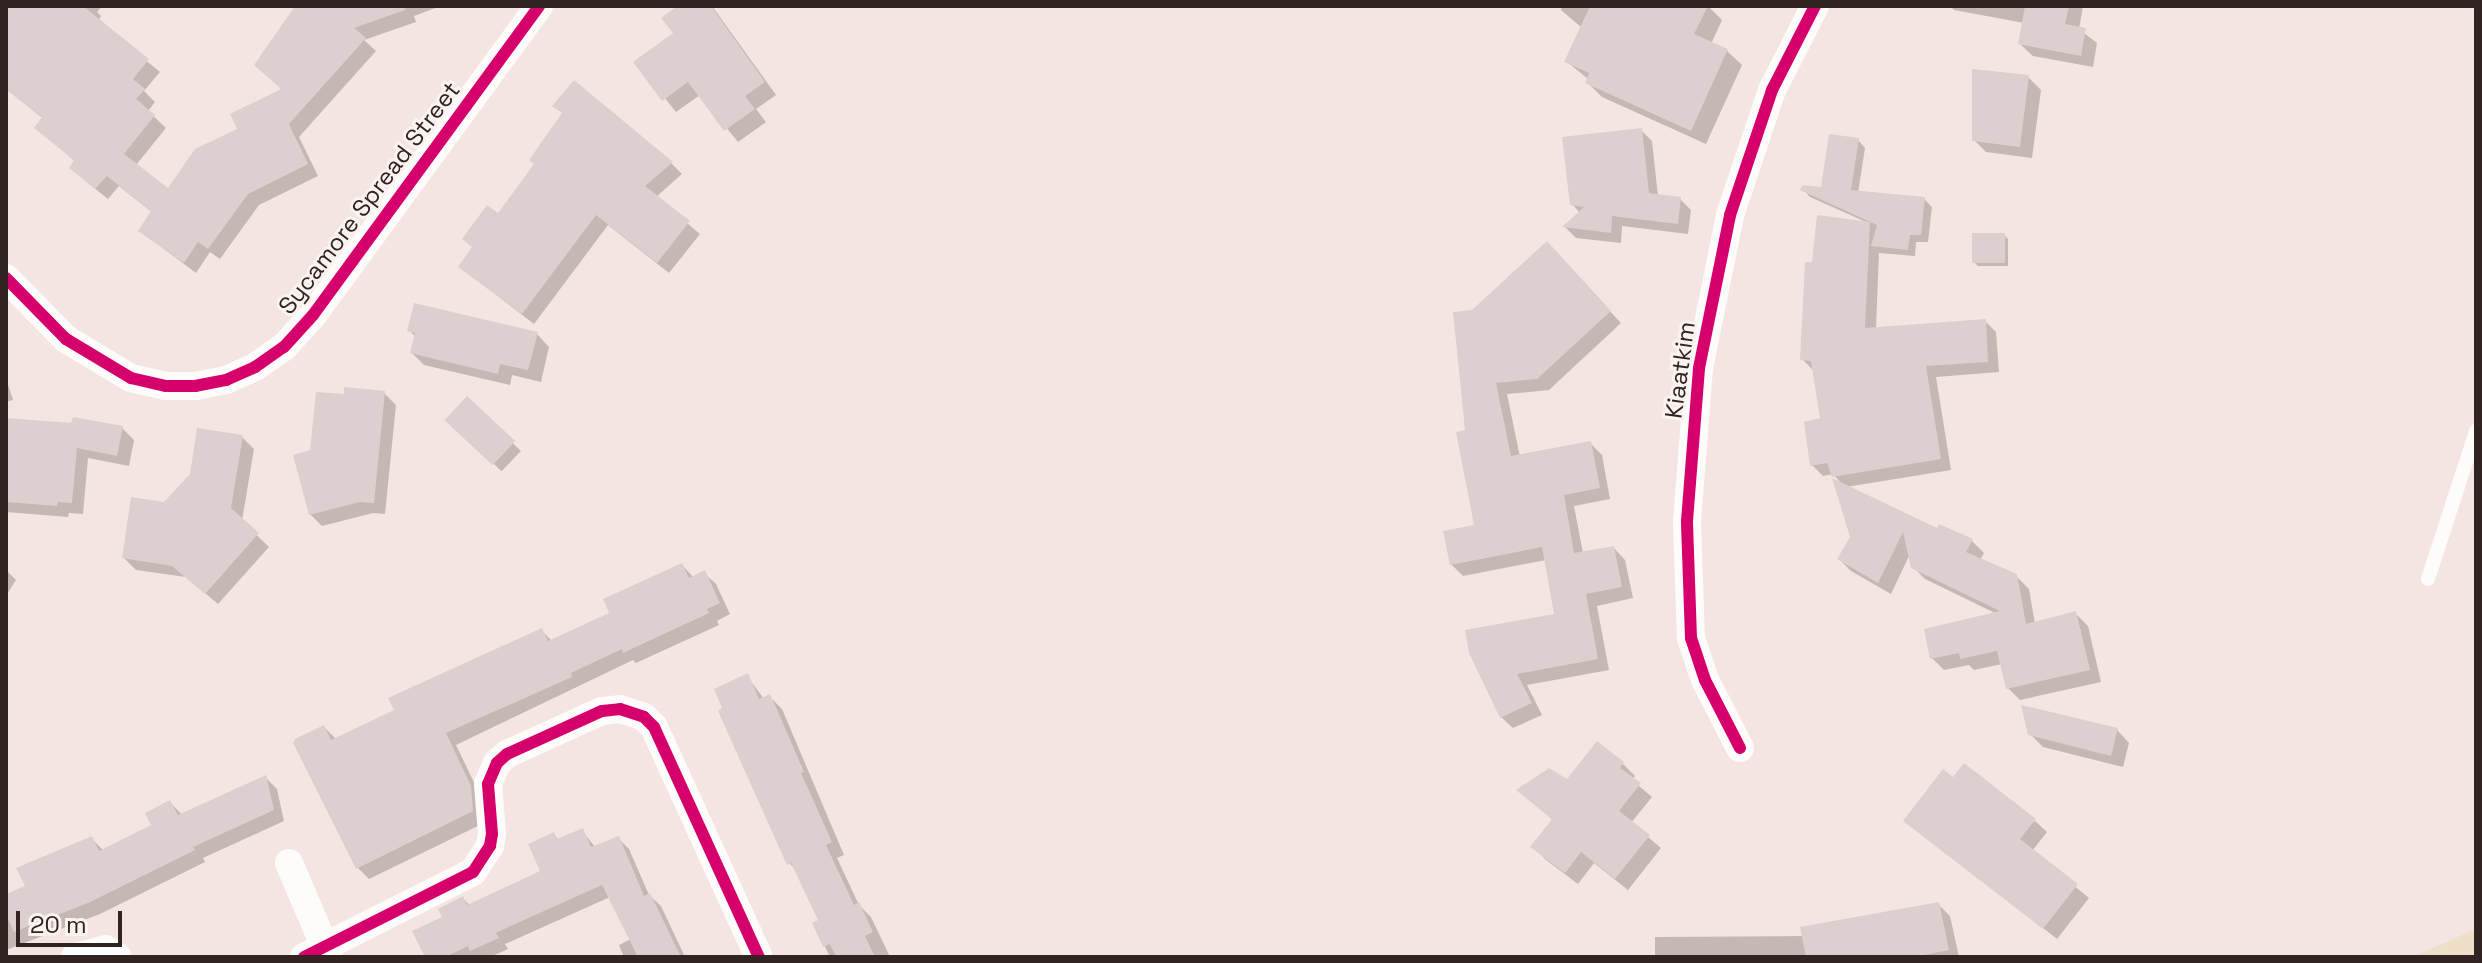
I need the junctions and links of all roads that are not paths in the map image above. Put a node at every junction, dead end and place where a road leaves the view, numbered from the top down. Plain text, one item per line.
1 (539, 6) edge
2 (1815, 6) edge
3 (6, 278) edge
4 (2476, 431) edge
5 (2428, 579) dead end
6 (1740, 748) dead end
7 (289, 863) dead end
8 (319, 954) edge
9 (75, 957) edge
10 (118, 957) edge
11 (759, 957) edge

1 - 3 street, Sycamore Spread Street
2 - 6 street, Kiaatkim
4 - 5 lane
7 - 8 street
8 - 11 street
9 - 10 street

